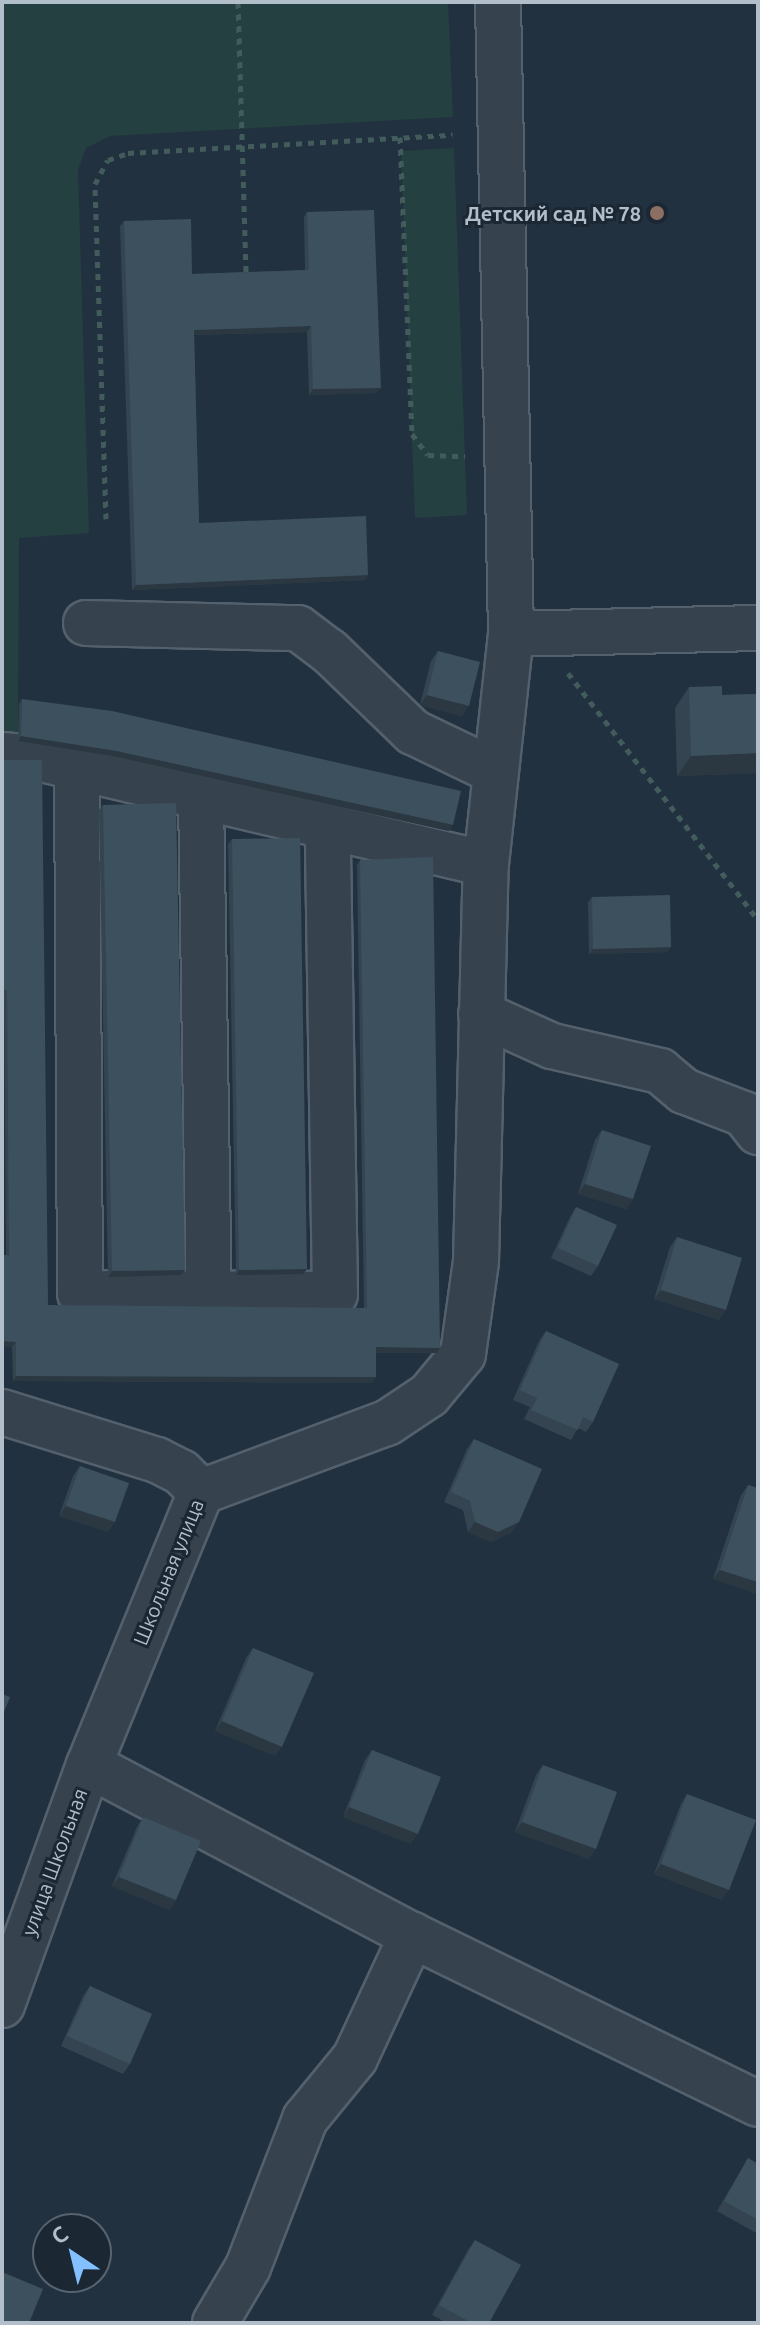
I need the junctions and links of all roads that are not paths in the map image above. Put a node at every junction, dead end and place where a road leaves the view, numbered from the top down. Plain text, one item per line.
1 (498, 2) edge
2 (86, 623) dead end
3 (758, 628) edge
4 (524, 634) junction
5 (2, 755) edge
6 (77, 771) junction
7 (496, 772) junction
8 (201, 797) junction
9 (328, 829) junction
10 (486, 864) junction
11 (481, 1014) junction
12 (758, 1132) edge
13 (209, 1292) junction
14 (2, 1412) edge
15 (201, 1492) junction
16 (89, 1765) junction
17 (412, 1935) junction
18 (2, 2005) edge
19 (758, 2104) edge
20 (215, 2323) edge

1 - 4 street
2 - 7 street
3 - 4 street
4 - 7 street
5 - 6 street
6 - 8 street
6 - 13 street
7 - 10 street
8 - 9 street
8 - 13 street
9 - 10 street
9 - 13 street
10 - 11 street
11 - 12 street
11 - 15 street
14 - 15 street, Школьная улица
15 - 16 street, Школьная улица
16 - 17 street
16 - 18 street, улица Школьная
17 - 19 street
17 - 20 street

